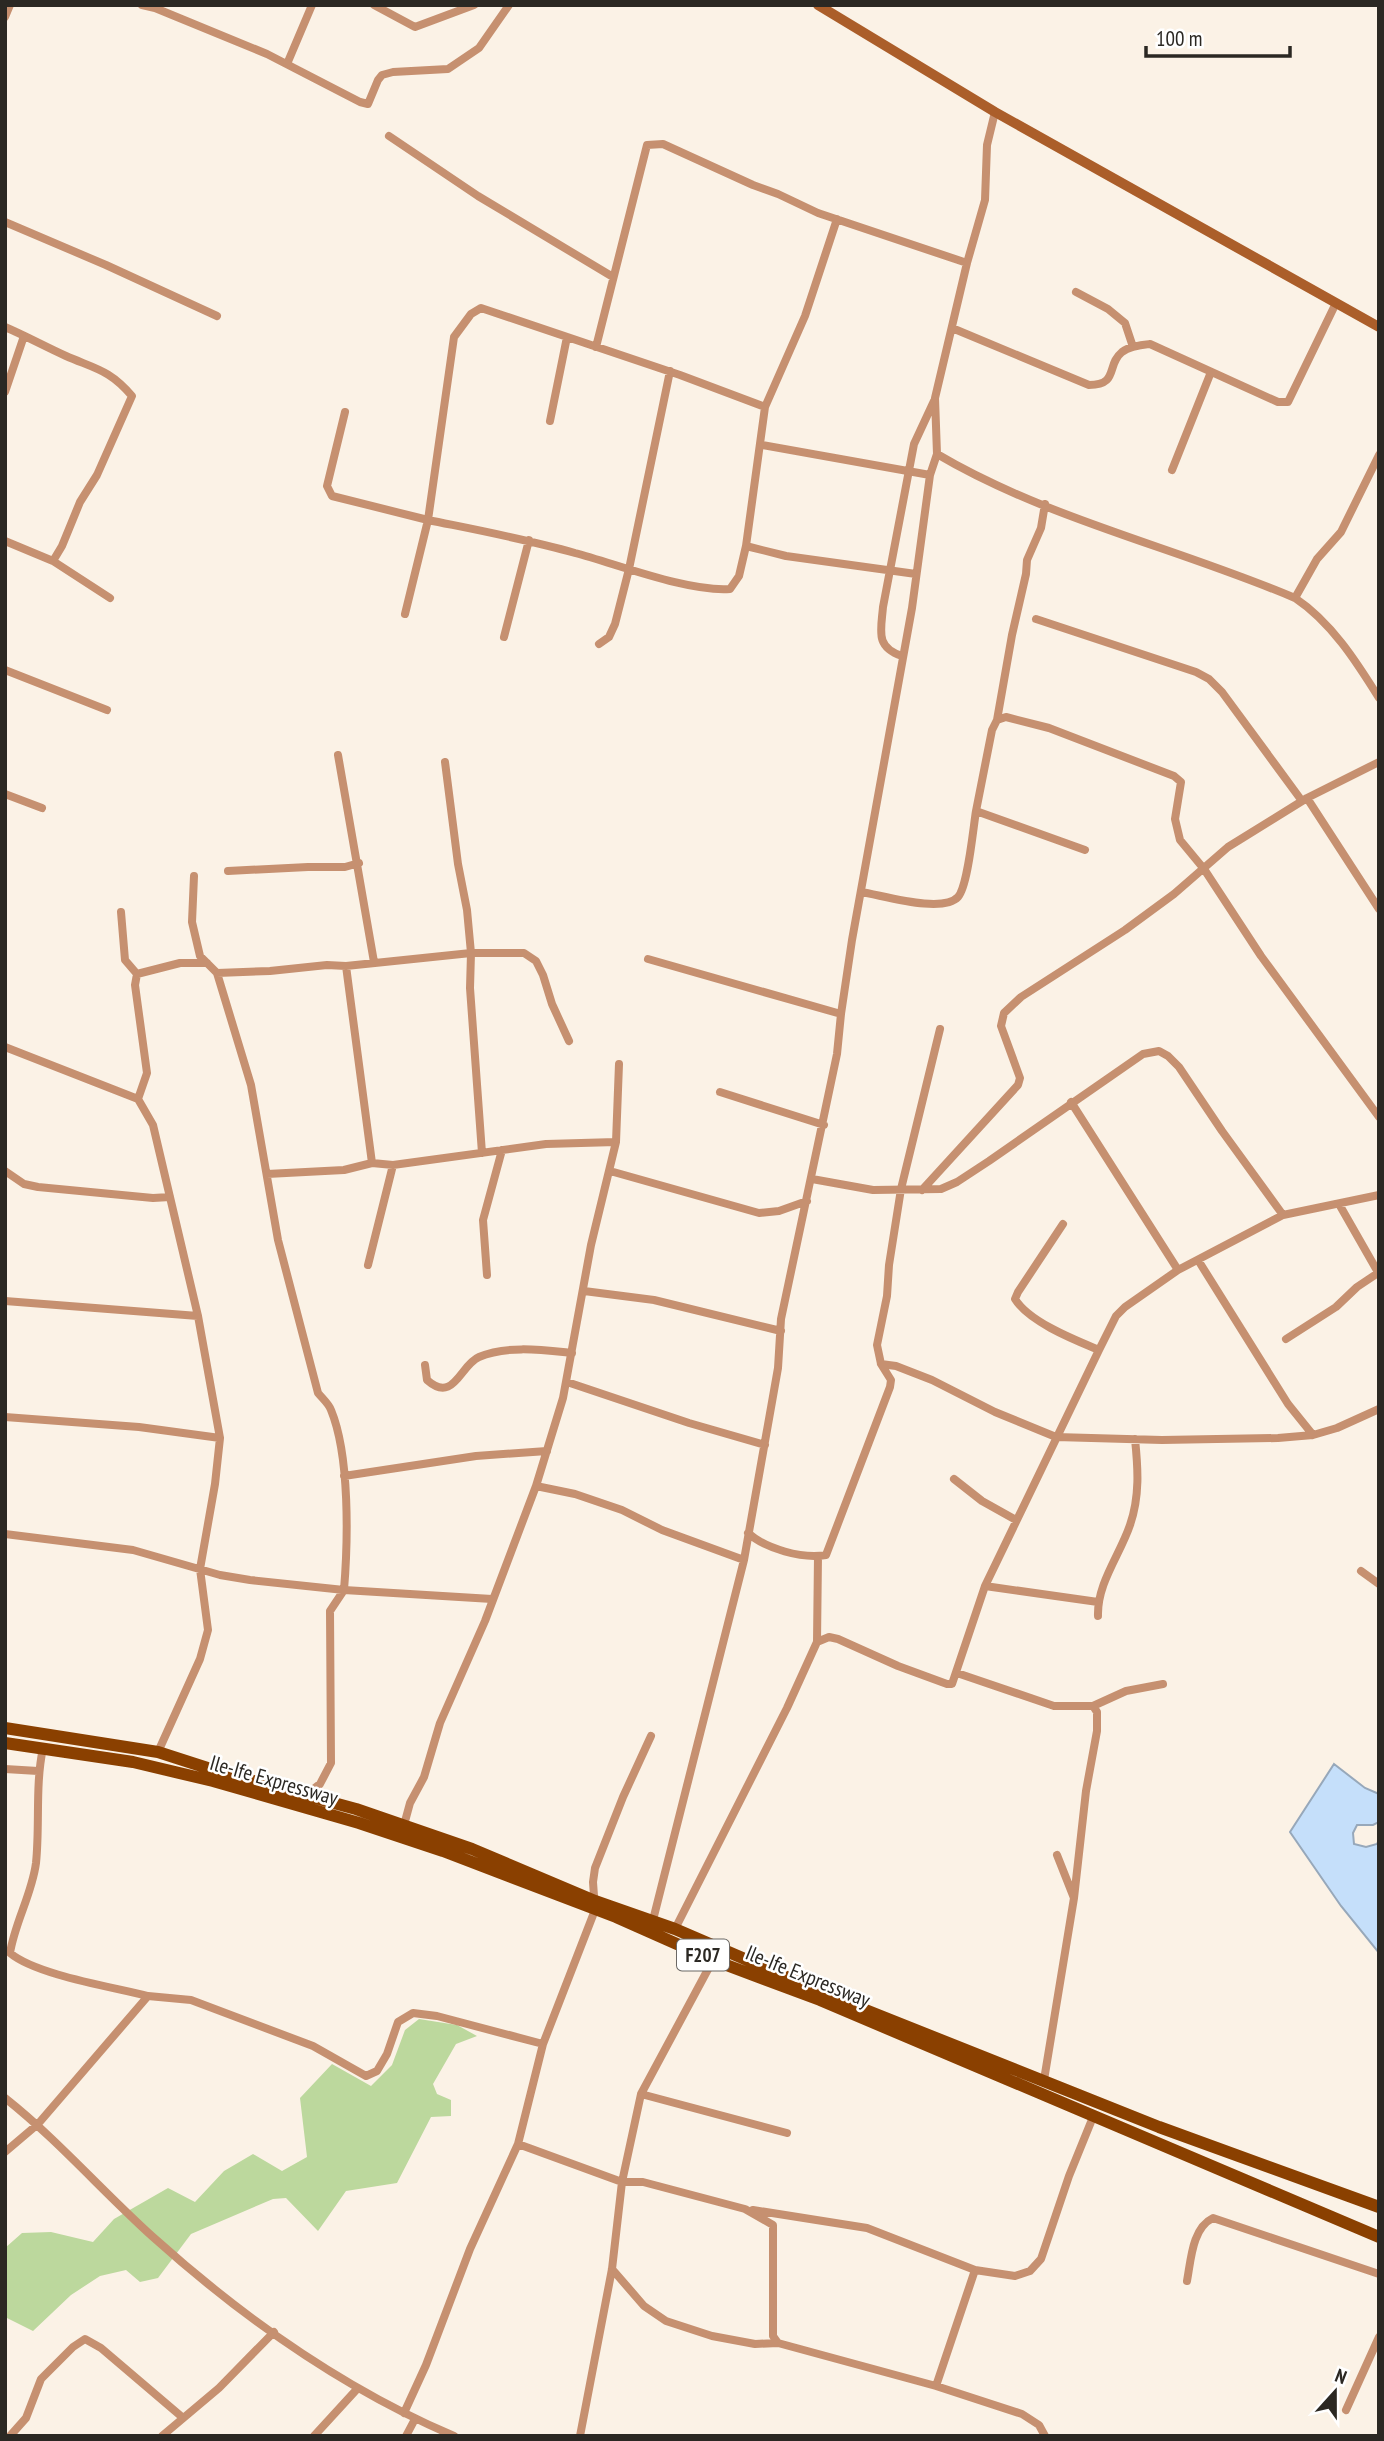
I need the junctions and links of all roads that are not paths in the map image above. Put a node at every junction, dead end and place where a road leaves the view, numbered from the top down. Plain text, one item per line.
1 (9, 5) edge
2 (142, 5) edge
3 (312, 5) edge
4 (374, 5) edge
5 (474, 5) edge
6 (509, 5) edge
7 (818, 5) edge
8 (452, 9) edge
9 (5, 17) edge
10 (287, 64) junction
11 (995, 112) junction
12 (389, 136) dead end
13 (837, 219) junction
14 (5, 222) edge
15 (967, 263) junction
16 (613, 277) junction
17 (1076, 292) dead end
18 (1336, 303) junction
19 (217, 316) dead end
20 (5, 327) edge
21 (1379, 327) edge
22 (953, 328) junction
23 (24, 336) junction
24 (567, 337) junction
25 (596, 346) junction
26 (1133, 347) junction
27 (670, 371) junction
28 (1211, 372) junction
29 (5, 391) edge
30 (935, 398) junction
31 (765, 407) junction
32 (345, 412) dead end
33 (550, 421) dead end
34 (762, 445) junction
35 (937, 454) junction
36 (1379, 455) edge
37 (1171, 470) dead end
38 (908, 471) junction
39 (930, 475) junction
40 (1045, 504) junction
41 (428, 520) junction
42 (529, 540) junction
43 (5, 541) edge
44 (746, 546) junction
45 (53, 561) junction
46 (629, 569) junction
47 (891, 570) junction
48 (916, 574) junction
49 (110, 598) dead end
50 (1295, 598) junction
51 (405, 614) dead end
52 (1036, 619) dead end
53 (504, 638) dead end
54 (599, 644) dead end
55 (902, 656) junction
56 (5, 670) edge
57 (1379, 698) edge
58 (107, 710) dead end
59 (997, 720) junction
60 (338, 755) dead end
61 (445, 762) dead end
62 (1379, 762) edge
63 (5, 794) edge
64 (1305, 800) junction
65 (42, 808) dead end
66 (976, 811) junction
67 (1085, 850) dead end
68 (359, 863) junction
69 (1204, 869) junction
70 (228, 871) dead end
71 (194, 876) dead end
72 (861, 892) junction
73 (1379, 909) edge
74 (121, 912) dead end
75 (471, 953) junction
76 (648, 959) dead end
77 (374, 962) junction
78 (207, 963) junction
79 (346, 966) junction
80 (217, 973) junction
81 (137, 974) junction
82 (841, 1014) junction
83 (940, 1029) dead end
84 (569, 1041) dead end
85 (5, 1047) edge
86 (620, 1064) dead end
87 (720, 1092) dead end
88 (138, 1099) junction
89 (1071, 1102) junction
90 (1379, 1117) edge
91 (824, 1125) junction
92 (616, 1142) junction
93 (502, 1150) junction
94 (482, 1153) junction
95 (372, 1163) junction
96 (393, 1165) junction
97 (5, 1171) edge
98 (610, 1171) junction
99 (267, 1174) junction
100 (812, 1179) junction
101 (901, 1189) junction
102 (922, 1190) junction
103 (1379, 1195) edge
104 (170, 1197) junction
105 (807, 1201) junction
106 (1339, 1204) junction
107 (1283, 1214) junction
108 (1063, 1224) dead end
109 (1198, 1260) junction
110 (368, 1265) dead end
111 (1178, 1270) junction
112 (1378, 1273) edge
113 (487, 1275) dead end
114 (584, 1291) junction
115 (5, 1301) edge
116 (198, 1316) junction
117 (781, 1331) junction
118 (1286, 1339) dead end
119 (1099, 1350) junction
120 (572, 1353) junction
121 (881, 1364) junction
122 (425, 1365) dead end
123 (567, 1382) junction
124 (1379, 1409) edge
125 (5, 1417) edge
126 (1313, 1435) junction
127 (1056, 1437) junction
128 (220, 1438) junction
129 (1135, 1438) junction
130 (765, 1445) junction
131 (547, 1451) junction
132 (344, 1476) junction
133 (954, 1479) dead end
134 (536, 1486) junction
135 (1016, 1520) junction
136 (748, 1533) junction
137 (5, 1534) edge
138 (818, 1556) junction
139 (744, 1560) junction
140 (200, 1569) junction
141 (1361, 1571) dead end
142 (1379, 1584) edge
143 (985, 1586) junction
144 (344, 1590) junction
145 (492, 1599) junction
146 (1098, 1602) junction
147 (1098, 1616) dead end
148 (817, 1642) junction
149 (957, 1673) junction
150 (1163, 1684) dead end
151 (1093, 1706) junction
152 (5, 1728) edge
153 (651, 1736) dead end
154 (6, 1746) edge
155 (43, 1748) junction
156 (158, 1752) junction
157 (5, 1769) edge
158 (38, 1770) junction
159 (306, 1795) junction
160 (339, 1804) junction
161 (334, 1817) junction
162 (404, 1825) junction
163 (1057, 1855) dead end
164 (1074, 1898) junction
165 (595, 1905) junction
166 (653, 1920) junction
167 (675, 1929) junction
168 (713, 1960) junction
169 (148, 1996) junction
170 (543, 2044) junction
171 (1044, 2080) junction
172 (641, 2094) junction
173 (5, 2098) edge
174 (1116, 2109) junction
175 (1093, 2117) junction
176 (38, 2124) junction
177 (1109, 2125) junction
178 (1159, 2127) junction
179 (787, 2133) dead end
180 (1153, 2141) junction
181 (518, 2144) junction
182 (5, 2152) edge
183 (622, 2182) junction
184 (1379, 2207) edge
185 (746, 2209) junction
186 (1379, 2237) edge
187 (612, 2269) junction
188 (975, 2270) junction
189 (1379, 2274) edge
190 (1186, 2281) dead end
191 (274, 2332) junction
192 (1379, 2337) edge
193 (778, 2343) junction
194 (936, 2386) junction
195 (358, 2388) junction
196 (1346, 2410) dead end
197 (404, 2413) junction
198 (181, 2417) junction
199 (415, 2419) junction
200 (10, 2436) edge
201 (162, 2436) edge
202 (314, 2436) edge
203 (406, 2436) edge
204 (454, 2436) edge
205 (580, 2436) edge
206 (1045, 2436) edge

1 - 9 street
2 - 10 street
3 - 10 street
4 - 8 street
5 - 8 street
6 - 10 street
7 - 11 main road
11 - 15 street
11 - 18 main road
12 - 16 street
13 - 15 street
13 - 16 street
13 - 31 street
14 - 19 street
15 - 22 street
16 - 25 street
17 - 26 street
18 - 21 main road
18 - 28 street
20 - 23 street
22 - 26 street
22 - 30 street
23 - 29 street
23 - 45 street
24 - 25 street
24 - 33 street
24 - 41 street
25 - 27 street
26 - 28 street
27 - 31 street
27 - 46 street
28 - 37 street
30 - 35 street
30 - 38 street
31 - 34 street
32 - 41 street
34 - 38 street
34 - 44 street
35 - 39 street
35 - 40 street
36 - 50 street
38 - 39 street
38 - 47 street
39 - 48 street
40 - 50 street
40 - 59 street
41 - 42 street
41 - 51 street
42 - 46 street
42 - 53 street
43 - 45 street
44 - 46 street
44 - 47 street
45 - 49 street
46 - 54 street
47 - 48 street
47 - 55 street
48 - 55 street
50 - 57 street
52 - 64 street
55 - 72 street
56 - 58 street
59 - 66 street
59 - 69 street
60 - 68 street
61 - 75 street
62 - 64 street
63 - 65 street
64 - 69 street
64 - 73 street
66 - 67 street
66 - 72 street
68 - 70 street
68 - 77 street
69 - 90 street
69 - 102 street
71 - 78 street
72 - 82 street
74 - 81 street
75 - 77 street
75 - 84 street
75 - 94 street
76 - 82 street
77 - 79 street
78 - 80 street
78 - 81 street
79 - 80 street
79 - 95 street
80 - 99 street
81 - 88 street
82 - 91 street
83 - 101 street
85 - 88 street
86 - 92 street
87 - 91 street
88 - 104 street
89 - 102 street
89 - 107 street
89 - 111 street
91 - 100 street
92 - 93 street
92 - 98 street
93 - 94 street
93 - 113 street
94 - 96 street
95 - 96 street
95 - 99 street
96 - 110 street
97 - 104 street
98 - 105 street
98 - 114 street
99 - 132 street
100 - 101 street
100 - 105 street
101 - 102 street
101 - 121 street
103 - 106 street
104 - 116 street
105 - 117 street
106 - 107 street
106 - 112 street
107 - 109 street
108 - 119 street
109 - 111 street
109 - 126 street
111 - 119 street
112 - 118 street
114 - 117 street
114 - 120 street
115 - 116 street
116 - 128 street
117 - 130 street
119 - 127 street
120 - 122 street
120 - 123 street
121 - 127 street
121 - 138 street
123 - 130 street
123 - 131 street
124 - 126 street
125 - 128 street
126 - 129 street
127 - 129 street
127 - 135 street
128 - 140 street
129 - 146 street
130 - 136 street
131 - 132 street
131 - 134 street
132 - 144 street
133 - 135 street
134 - 139 street
134 - 145 street
135 - 143 street
136 - 138 street
136 - 139 street
137 - 140 street
138 - 148 street
139 - 166 street
140 - 144 street
140 - 156 street
141 - 142 street
143 - 146 street
143 - 149 street
144 - 145 street
144 - 159 street
145 - 162 street
146 - 147 street
148 - 149 street
148 - 167 street
149 - 151 street
150 - 151 street
151 - 164 street
152 - 156 main road, Ile-Ife Expressway / F207
153 - 165 street
154 - 155 main road, Ile-Ife Expressway / F207
155 - 158 street
155 - 161 main road, Ile-Ife Expressway / F207
156 - 159 main road, Ile-Ife Expressway / F207
157 - 158 street
158 - 169 street
159 - 160 main road, Ile-Ife Expressway / F207
160 - 161 main road
160 - 162 main road, Ile-Ife Expressway / F207
161 - 165 main road, Ile-Ife Expressway / F207
162 - 165 main road, Ile-Ife Expressway / F207
163 - 164 street
164 - 171 street
165 - 166 main road, Ile-Ife Expressway / F207
165 - 168 main road, Ile-Ife Expressway / F207
165 - 170 street
166 - 167 main road, Ile-Ife Expressway / F207
167 - 171 main road, Ile-Ife Expressway / F207
168 - 172 street
168 - 175 main road, Ile-Ife Expressway / F207
169 - 170 street
169 - 176 street
170 - 181 street
171 - 174 main road, Ile-Ife Expressway / F207
172 - 179 street
172 - 183 street
173 - 176 street
174 - 177 main road
174 - 178 main road, Ile-Ife Expressway / F207
175 - 177 main road, Ile-Ife Expressway / F207
175 - 188 street
176 - 182 street
176 - 191 street
177 - 180 main road, Ile-Ife Expressway / F207
178 - 180 main road
178 - 184 main road, Ile-Ife Expressway / F207
180 - 186 main road, Ile-Ife Expressway / F207
181 - 183 street
181 - 197 street
183 - 185 street
183 - 187 street
185 - 188 street
185 - 193 street
187 - 193 street
187 - 205 street
188 - 194 street
189 - 190 street
191 - 195 street
191 - 198 street
192 - 196 street
193 - 194 street
194 - 206 street
195 - 197 street
195 - 202 street
197 - 199 street
198 - 200 street
198 - 201 street
199 - 203 street
199 - 204 street

